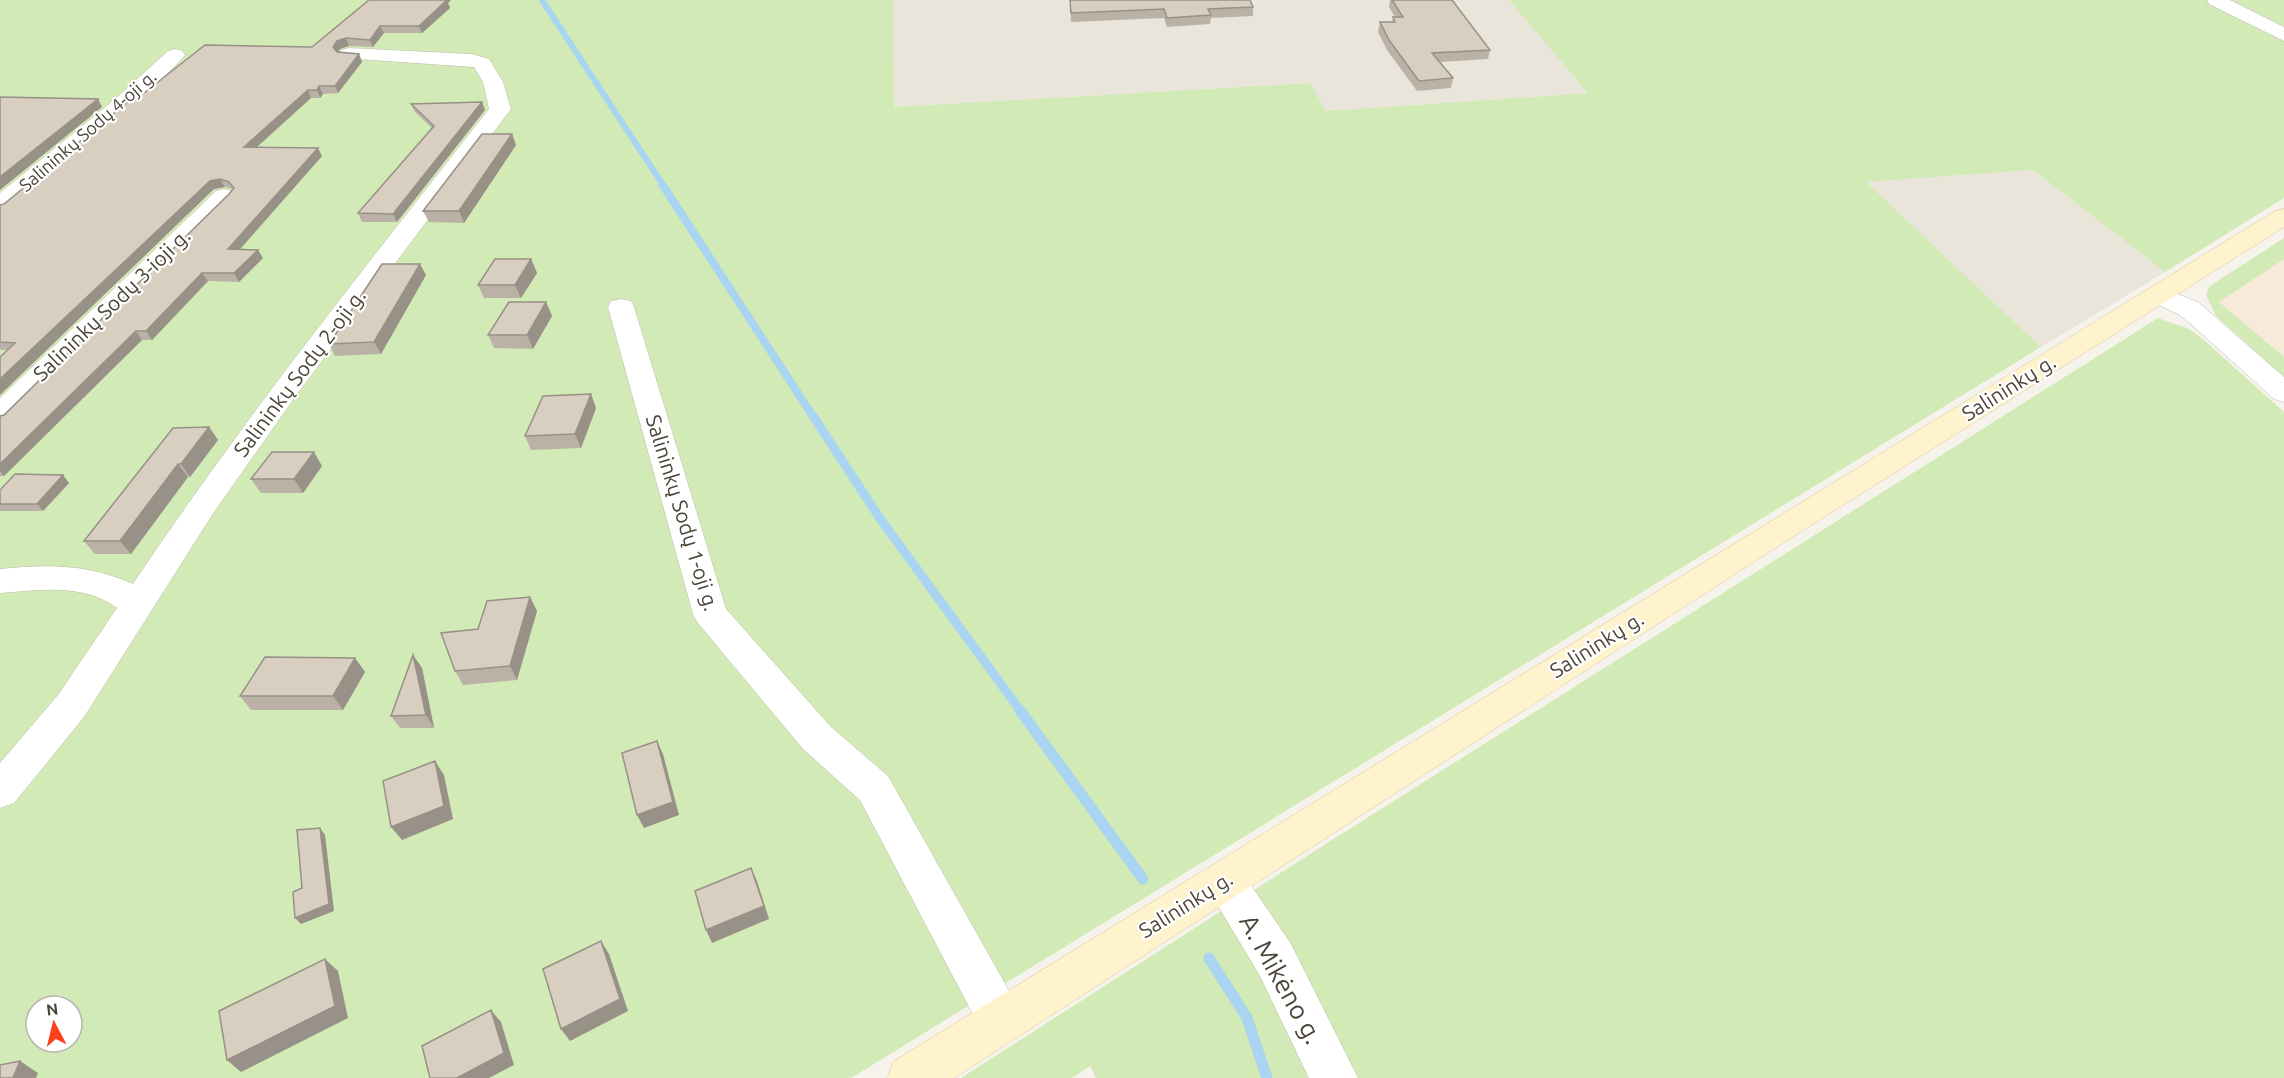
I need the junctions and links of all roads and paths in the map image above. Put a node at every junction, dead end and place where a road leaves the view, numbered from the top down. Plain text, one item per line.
1 (2216, 0) edge
2 (2284, 35) edge
3 (349, 54) edge
4 (175, 55) dead end
5 (224, 196) edge
6 (0, 205) edge
7 (2284, 216) edge
8 (2159, 295) junction
9 (621, 307) dead end
10 (2284, 393) edge
11 (0, 415) edge
12 (0, 581) edge
13 (138, 605) junction
14 (0, 791) edge
15 (1224, 881) junction
16 (1001, 1022) junction
17 (911, 1078) edge
18 (1334, 1078) edge

1 - 2 street
3 - 13 street, Salininkų Sodų 2-oji g.
4 - 6 street, Salininkų Sodų 4-oji g.
5 - 11 street, Salininkų Sodų 3-ioji g.
7 - 8 main road, Salininkų g.
8 - 10 street
8 - 15 main road, Salininkų g.
9 - 16 street, Salininkų Sodų 1-oji g.
12 - 13 street
13 - 14 street, Salininkų Sodų 2-oji g.
15 - 16 main road, Salininkų g.
15 - 18 street, A. Mikėno g.
16 - 17 main road, Salininkų g.

